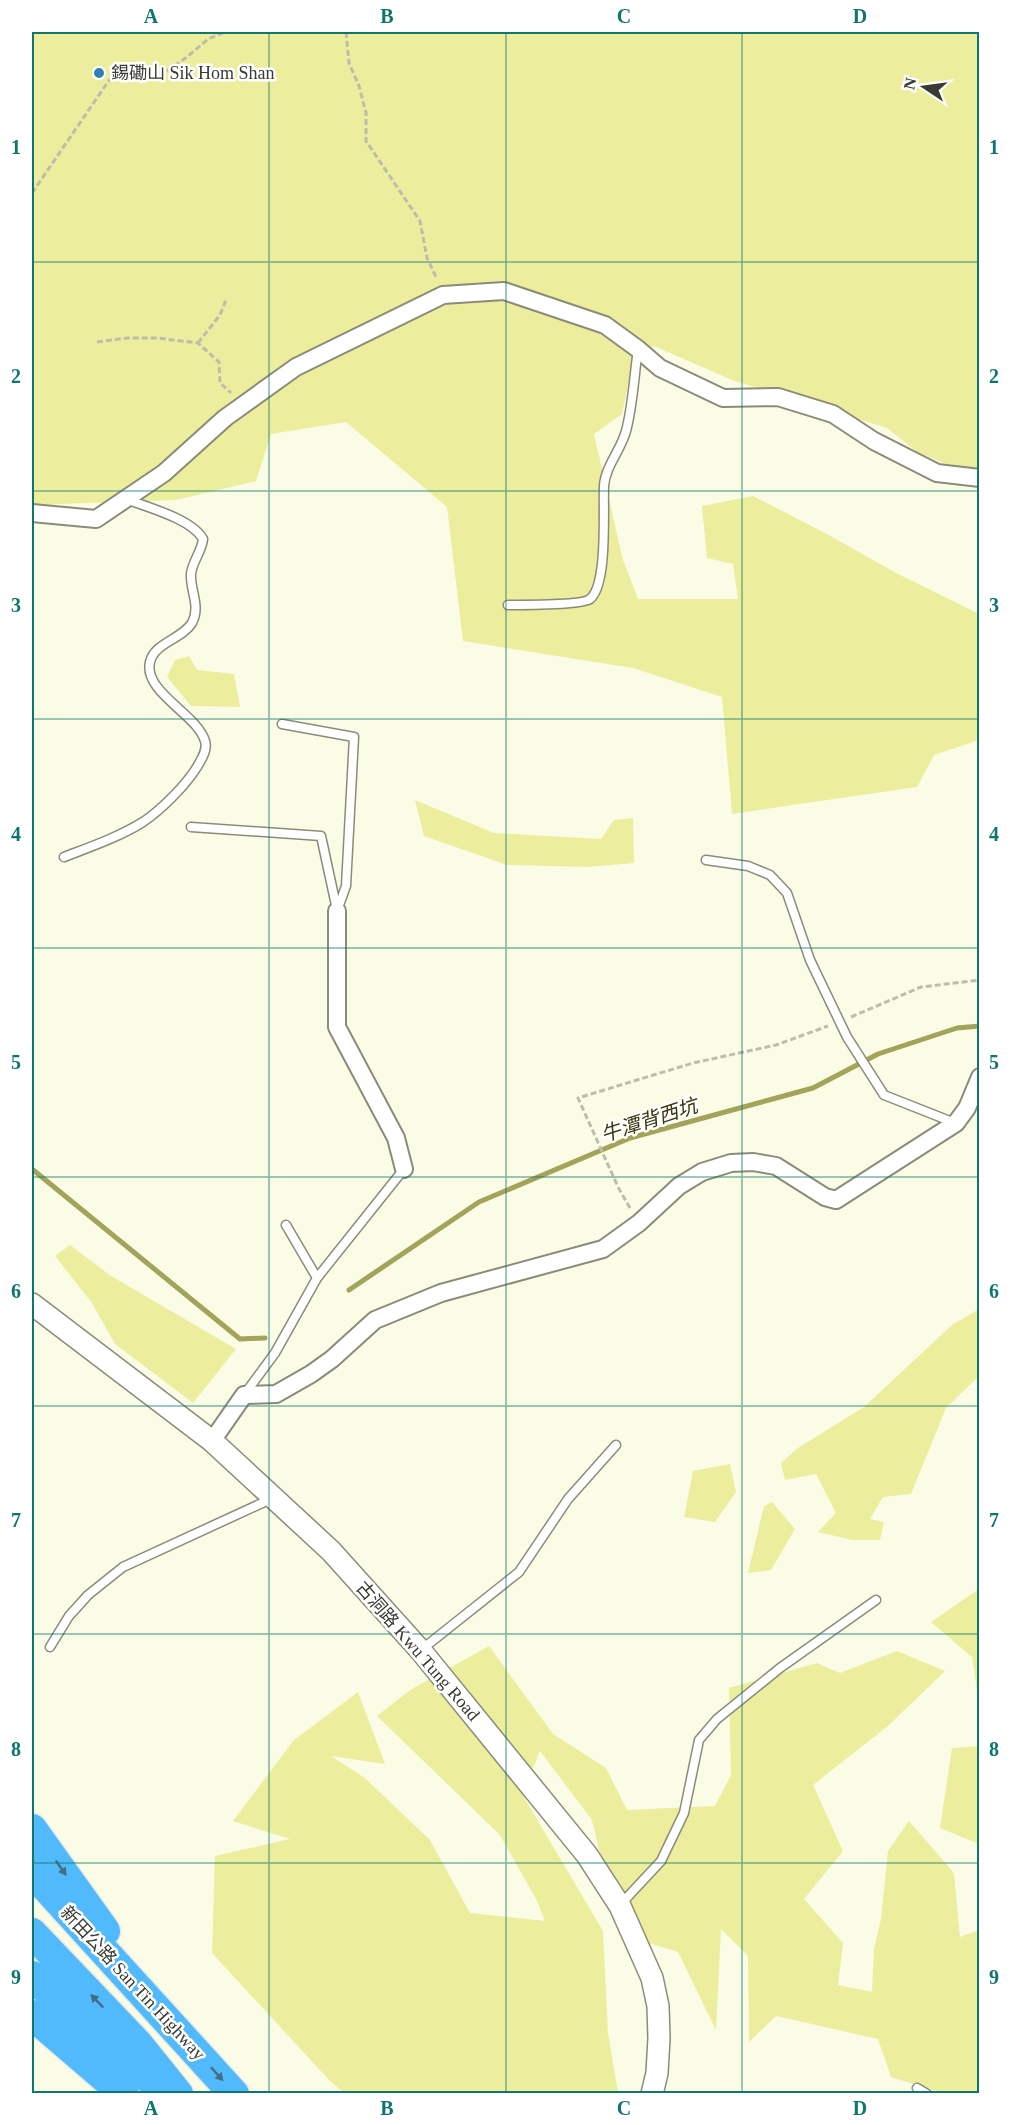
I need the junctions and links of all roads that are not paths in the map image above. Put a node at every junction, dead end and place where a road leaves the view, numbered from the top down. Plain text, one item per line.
1 (638, 349) junction
2 (980, 478) edge
3 (126, 498) junction
4 (32, 513) edge
5 (508, 605) dead end
6 (282, 724) dead end
7 (191, 827) dead end
8 (64, 857) dead end
9 (706, 860) dead end
10 (337, 911) junction
11 (980, 1077) edge
12 (956, 1123) junction
13 (404, 1169) joint
14 (286, 1225) dead end
15 (317, 1278) junction
16 (32, 1304) edge
17 (244, 1395) junction
18 (212, 1441) junction
19 (616, 1445) dead end
20 (273, 1497) junction
21 (876, 1600) dead end
22 (50, 1647) dead end
23 (421, 1651) junction
24 (32, 1829) edge
25 (32, 1872) edge
26 (620, 1906) junction
27 (32, 1933) edge
28 (32, 1976) edge
29 (32, 2015) edge
30 (171, 2023) junction
31 (917, 2088) dead end
32 (124, 2094) edge
33 (171, 2094) edge
34 (178, 2094) edge
35 (234, 2094) edge
36 (652, 2094) edge
37 (927, 2094) edge

1 - 2 street
1 - 3 street
1 - 5 lane
3 - 4 street
3 - 8 lane
6 - 10 lane
7 - 10 lane
9 - 12 lane
10 - 13 street
11 - 12 street
12 - 17 street
13 - 15 lane
14 - 15 lane
15 - 17 lane
16 - 18 street, 古洞路 Kwu Tung Road
17 - 18 street
18 - 20 street, 古洞路 Kwu Tung Road
19 - 23 lane
20 - 22 lane
20 - 23 street, 古洞路 Kwu Tung Road
21 - 26 lane
23 - 26 street, 古洞路 Kwu Tung Road
24 -> 30 highway
25 - 30 highway, 新田公路 San Tin Highway
26 - 36 street, 古洞路 Kwu Tung Road
34 -> 27 highway
28 - 33 highway
29 - 32 highway
30 -> 35 highway, 新田公路 San Tin Highway
31 - 37 lane

